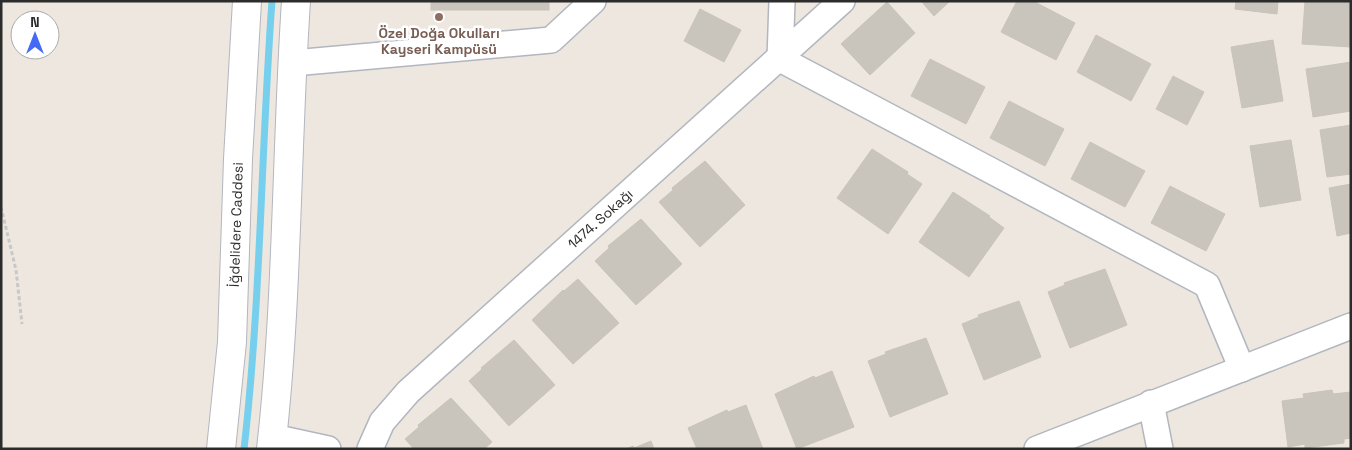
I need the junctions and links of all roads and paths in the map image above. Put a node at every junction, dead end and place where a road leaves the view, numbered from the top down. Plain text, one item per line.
1 (247, 1) edge
2 (296, 1) edge
3 (593, 1) edge
4 (782, 1) edge
5 (842, 1) edge
6 (780, 59) junction
7 (293, 63) junction
8 (1, 207) edge
9 (22, 324) dead end
10 (1351, 326) edge
11 (1242, 369) junction
12 (1151, 404) junction
13 (272, 443) edge
14 (221, 449) edge
15 (328, 449) edge
16 (370, 449) edge
17 (1037, 449) edge
18 (1160, 449) edge

1 - 14 street, İğdelidere Caddesi
2 - 7 street
3 - 7 street
4 - 6 street
5 - 6 street, 1474. Sokağı
6 - 11 street
6 - 16 street, 1474. Sokağı
7 - 13 street
8 - 9 path
10 - 11 street
11 - 12 street
12 - 17 street
12 - 18 street
13 - 15 street

